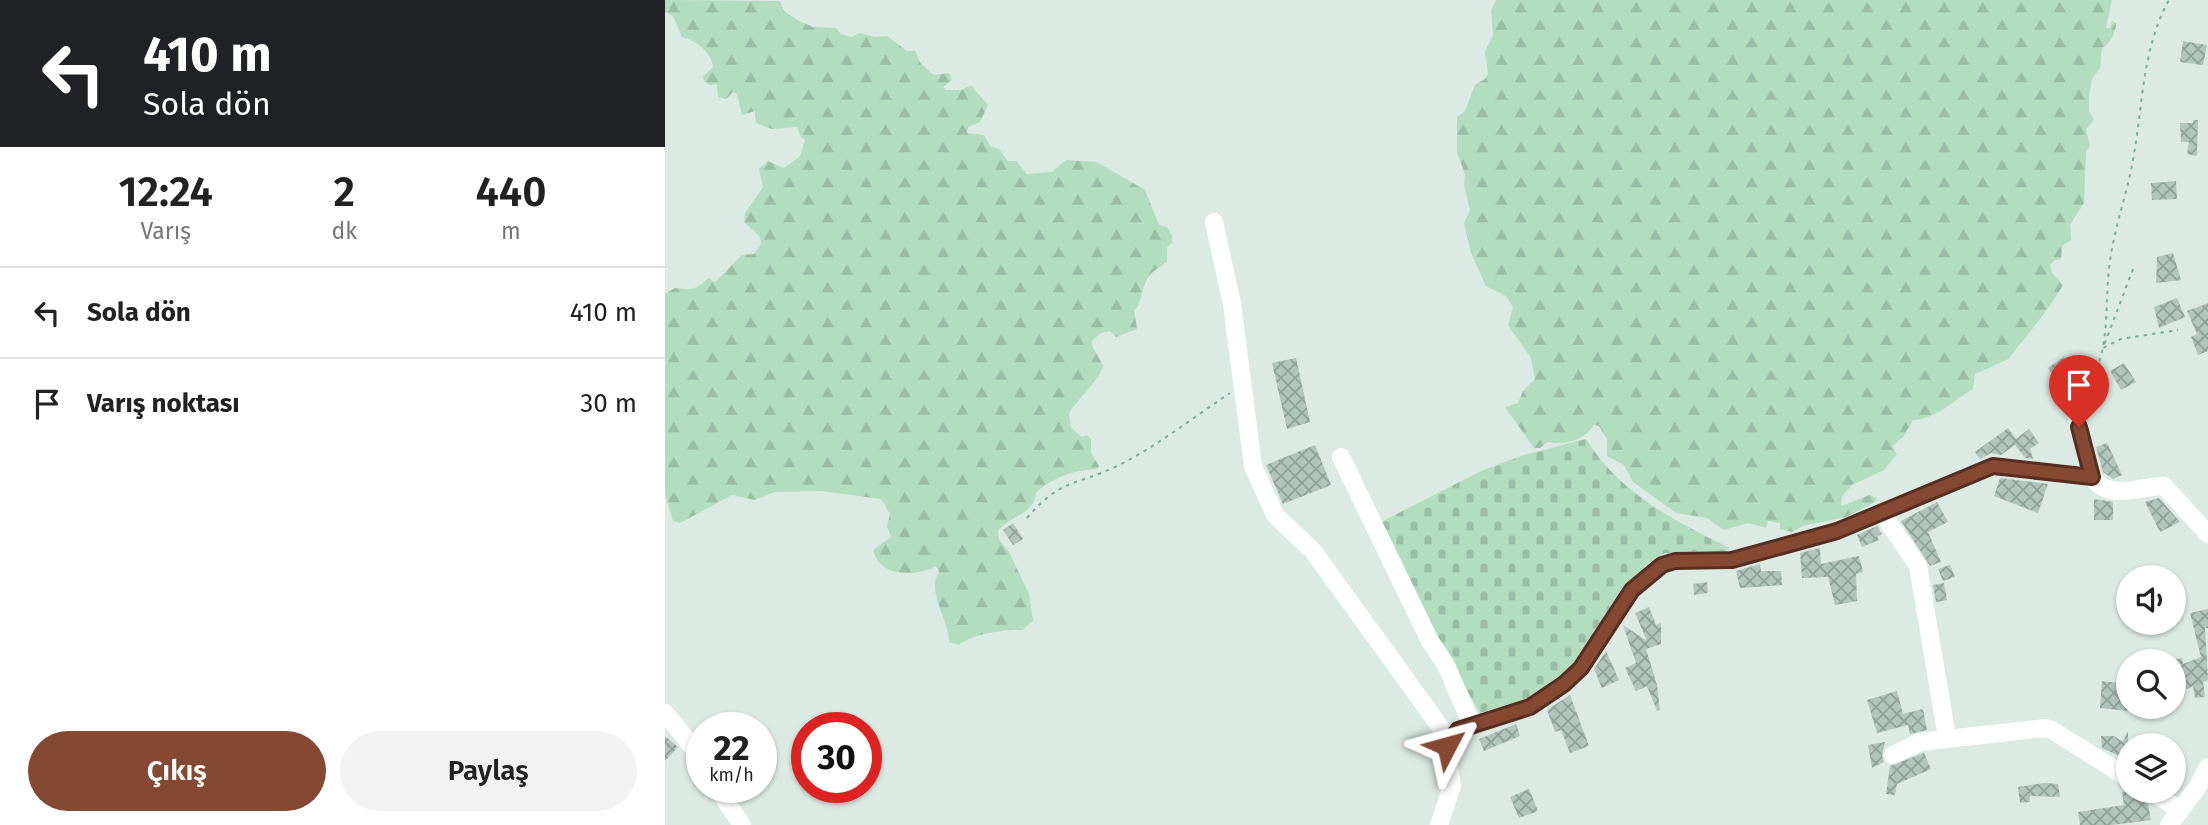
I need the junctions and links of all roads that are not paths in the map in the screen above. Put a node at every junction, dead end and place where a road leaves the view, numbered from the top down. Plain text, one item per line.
1 (1214, 222) dead end
2 (2073, 402) road end
3 (1341, 457) dead end
4 (2092, 477) junction
5 (1882, 513) junction
6 (2208, 534) edge
7 (665, 713) edge
8 (1472, 725) junction
9 (1947, 737) junction
10 (686, 739) edge
11 (1449, 739) junction
12 (1893, 755) dead end
13 (2208, 767) edge
14 (2116, 770) edge
15 (727, 803) edge
16 (2169, 803) edge
17 (2181, 810) junction
18 (742, 825) edge
19 (1440, 825) edge
20 (2169, 825) edge

1 - 11 street
2 - 4 street
3 - 8 street
4 - 5 street
4 - 6 street
5 - 8 street
5 - 9 street
7 - 10 street
8 - 11 street
9 - 12 street
9 - 14 street
11 - 19 street
13 - 17 street
15 - 18 street
16 - 17 street
17 - 20 street

